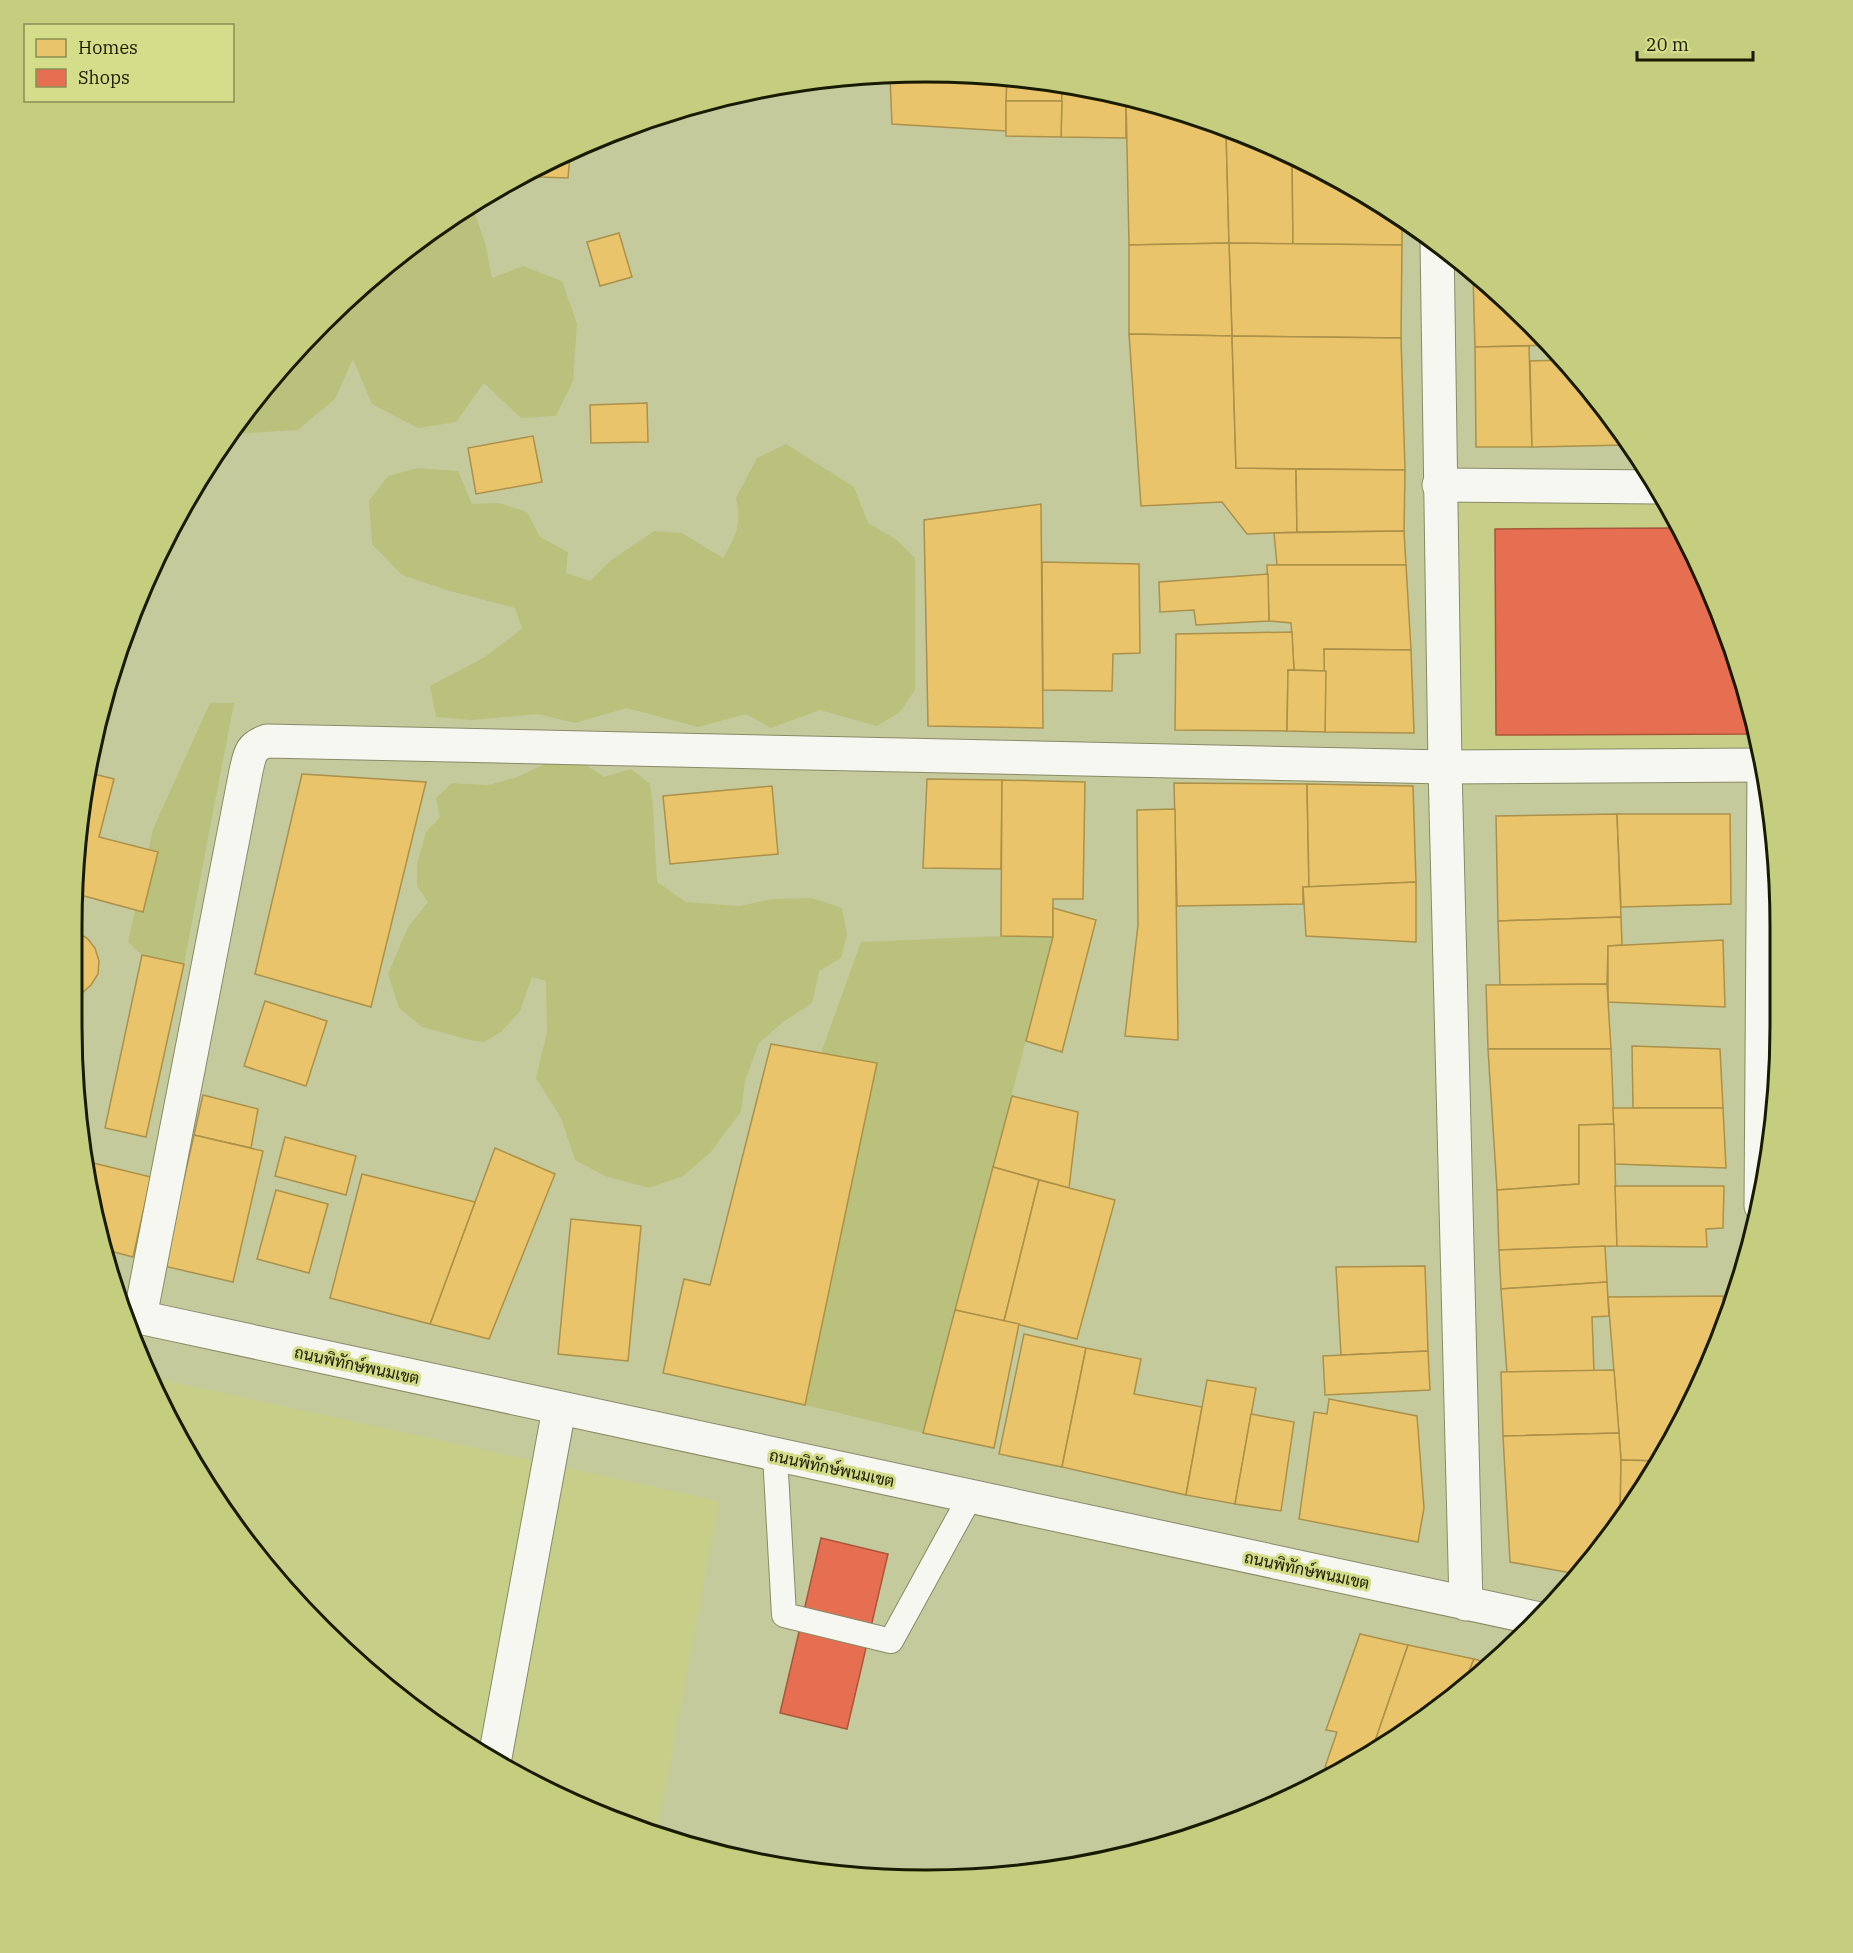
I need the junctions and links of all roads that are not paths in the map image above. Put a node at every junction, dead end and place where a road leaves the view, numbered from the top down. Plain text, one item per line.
1 (1437, 255) edge
2 (1439, 485) junction
3 (1646, 487) edge
4 (1755, 765) edge
5 (1445, 767) junction
6 (1764, 822) edge
7 (1761, 1147) edge
8 (133, 1312) edge
9 (134, 1315) edge
10 (559, 1409) junction
11 (775, 1455) junction
12 (970, 1497) junction
13 (1466, 1604) junction
14 (1529, 1617) edge
15 (496, 1752) edge

1 - 2 street
2 - 3 street
2 - 5 street
4 - 5 street
5 - 8 street
5 - 13 street
6 - 7 street
9 - 10 street, ถนนพิทักษ์พนมเขต
10 - 11 street, ถนนพิทักษ์พนมเขต
10 - 15 street
11 - 12 street, ถนนพิทักษ์พนมเขต
11 - 12 lane
12 - 13 street, ถนนพิทักษ์พนมเขต
13 - 14 street, ถนนพิทักษ์พนมเขต

